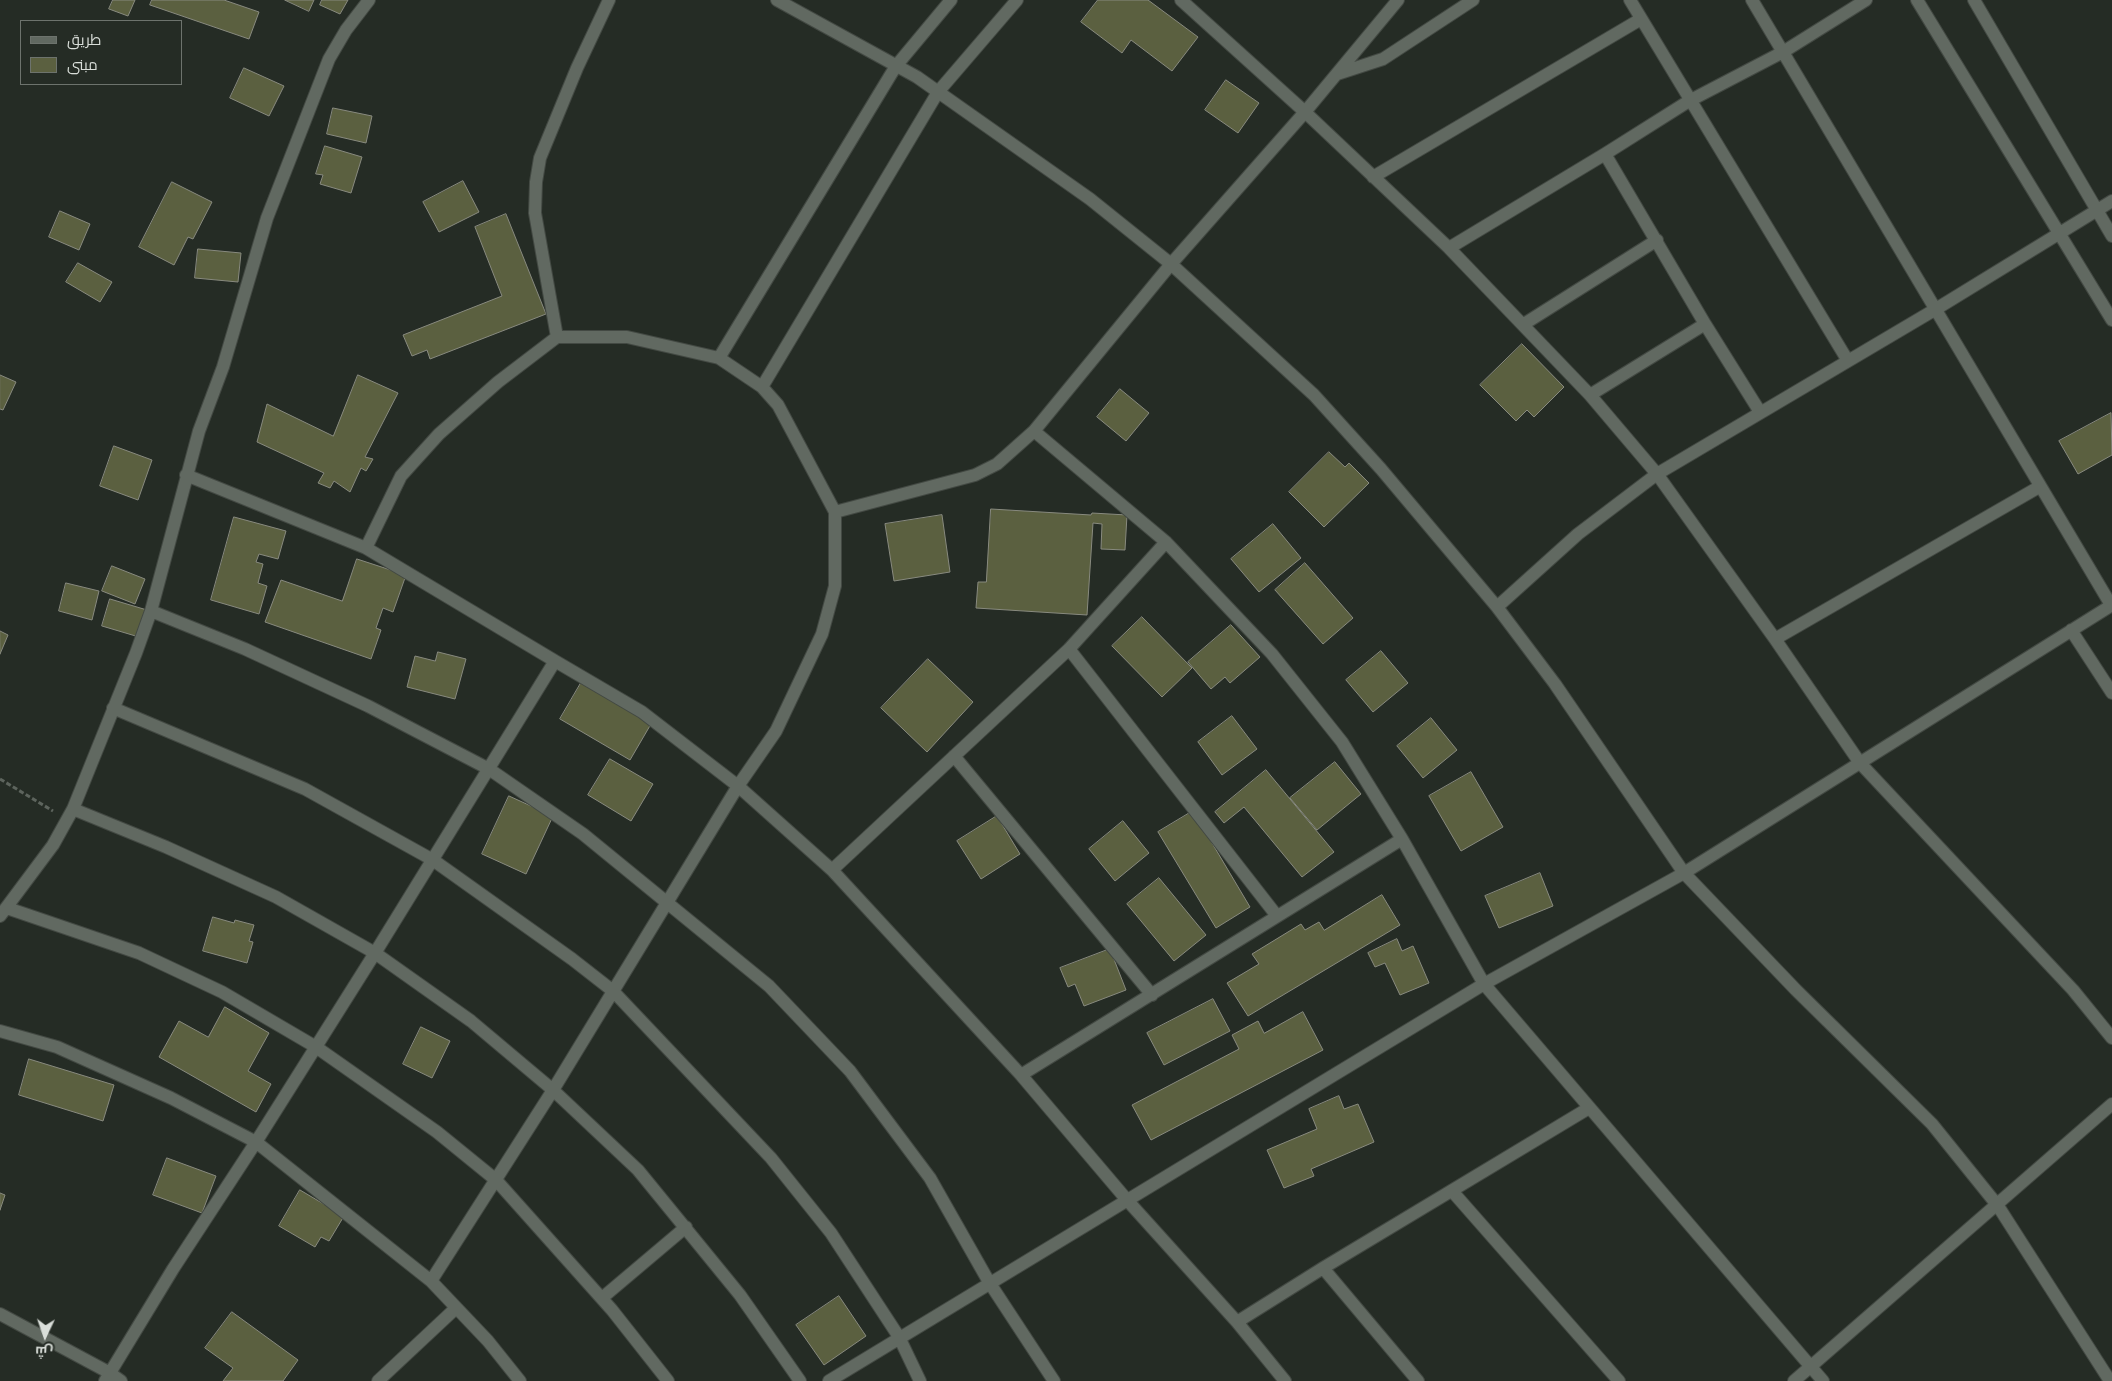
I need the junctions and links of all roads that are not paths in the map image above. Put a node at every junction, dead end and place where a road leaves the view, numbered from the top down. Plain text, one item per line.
1 (369, 0) edge
2 (610, 0) edge
3 (777, 0) edge
4 (951, 0) edge
5 (1016, 0) edge
6 (1181, 0) edge
7 (1398, 0) edge
8 (1474, 0) edge
9 (1630, 0) edge
10 (1752, 0) edge
11 (1866, 0) edge
12 (1917, 0) edge
13 (1974, 0) edge
14 (1641, 19) junction
15 (1783, 52) junction
16 (896, 66) junction
17 (1337, 74) junction
18 (938, 92) junction
19 (1689, 101) junction
20 (1305, 112) junction
21 (1605, 154) junction
22 (1372, 177) junction
23 (2112, 201) edge
24 (2097, 210) junction
25 (2060, 232) junction
26 (2112, 236) edge
27 (1657, 240) junction
28 (1449, 248) junction
29 (1171, 264) junction
30 (1936, 309) junction
31 (2112, 320) edge
32 (1524, 324) junction
33 (1705, 324) junction
34 (557, 337) junction
35 (719, 358) junction
36 (1848, 361) junction
37 (762, 387) junction
38 (1590, 395) junction
39 (1760, 412) junction
40 (1034, 431) junction
41 (1657, 474) junction
42 (186, 475) junction
43 (2040, 487) junction
44 (835, 512) junction
45 (1166, 542) junction
46 (366, 548) junction
47 (2112, 605) edge
48 (1497, 607) junction
49 (151, 611) junction
50 (2071, 630) junction
51 (1775, 639) junction
52 (1068, 649) junction
53 (554, 660) junction
54 (2112, 694) edge
55 (113, 708) junction
56 (954, 756) junction
57 (1860, 763) junction
58 (489, 769) junction
59 (738, 786) junction
60 (70, 814) junction
61 (1402, 839) junction
62 (433, 860) junction
63 (832, 870) junction
64 (1684, 873) junction
65 (667, 902) junction
66 (4, 912) edge
67 (1277, 916) junction
68 (375, 954) junction
69 (1484, 984) junction
70 (613, 991) junction
71 (1152, 995) junction
72 (0, 1031) edge
73 (2112, 1038) edge
74 (316, 1047) junction
75 (1021, 1075) junction
76 (553, 1090) junction
77 (2112, 1104) edge
78 (1589, 1108) junction
79 (256, 1142) junction
80 (496, 1180) junction
81 (1452, 1190) junction
82 (1127, 1200) junction
83 (1998, 1206) junction
84 (686, 1227) junction
85 (1323, 1268) junction
86 (431, 1282) junction
87 (989, 1282) junction
88 (602, 1298) junction
89 (456, 1308) junction
90 (0, 1314) edge
91 (1237, 1322) junction
92 (900, 1338) junction
93 (1811, 1366) junction
94 (107, 1377) edge
95 (121, 1381) edge
96 (378, 1381) edge
97 (520, 1381) edge
98 (668, 1381) edge
99 (800, 1381) edge
100 (829, 1381) edge
101 (920, 1381) edge
102 (1054, 1381) edge
103 (1285, 1381) edge
104 (1418, 1381) edge
105 (1619, 1381) edge
106 (1794, 1381) edge
107 (1824, 1381) edge
108 (2110, 1381) edge

1 - 42 street
2 - 34 street
3 - 16 street
4 - 16 street
5 - 18 street
6 - 20 street
7 - 17 street
8 - 17 street
9 - 14 street
10 - 15 street
11 - 15 street
12 - 25 street
13 - 24 street
14 - 19 street
14 - 22 street
15 - 19 street
15 - 30 street
16 - 18 street
16 - 35 street
17 - 20 street
18 - 29 street
18 - 37 street
19 - 21 street
19 - 36 street
20 - 22 street
20 - 29 street
21 - 27 street
21 - 28 street
22 - 28 street
23 - 24 street
24 - 25 street
24 - 26 street
25 - 30 street
25 - 31 street
27 - 32 street
27 - 33 street
28 - 32 street
29 - 40 street
29 - 48 street
30 - 36 street
30 - 43 street
32 - 38 street
33 - 38 street
33 - 39 street
34 - 35 street
34 - 46 street
35 - 37 street
36 - 39 street
37 - 44 street
38 - 41 street
39 - 41 street
40 - 44 street
40 - 45 street
41 - 48 street
41 - 51 street
42 - 46 street
42 - 49 street
43 - 47 street
43 - 51 street
44 - 59 street
45 - 52 street
45 - 61 street
46 - 53 street
47 - 50 street
48 - 64 street
49 - 55 street
49 - 58 street
50 - 54 street
50 - 57 street
51 - 57 street
52 - 56 street
52 - 67 street
53 - 58 street
53 - 59 street
55 - 60 street
55 - 62 street
56 - 63 street
56 - 71 street
57 - 64 street
57 - 73 street
58 - 62 street
58 - 65 street
59 - 63 street
59 - 65 street
60 - 66 street
60 - 68 street
61 - 67 street
61 - 69 street
62 - 68 street
62 - 70 street
63 - 75 street
64 - 69 street
64 - 83 street
65 - 70 street
65 - 87 street
66 - 74 street
67 - 71 street
68 - 74 street
68 - 76 street
69 - 78 street
69 - 82 street
70 - 76 street
70 - 92 street
71 - 75 street
72 - 79 street
74 - 79 street
74 - 80 street
75 - 82 street
76 - 80 street
76 - 84 street
77 - 83 street
78 - 81 street
78 - 93 street
79 - 86 street
79 - 94 street
80 - 86 street
80 - 88 street
81 - 85 street
81 - 105 street
82 - 87 street
82 - 91 street
83 - 93 street
83 - 108 street
84 - 88 street
84 - 99 street
85 - 91 street
85 - 104 street
86 - 89 street
87 - 92 street
87 - 102 street
88 - 98 street
89 - 96 street
89 - 97 street
90 - 94 street
91 - 103 street
92 - 100 street
92 - 101 street
93 - 106 street
93 - 107 street
94 - 95 street

